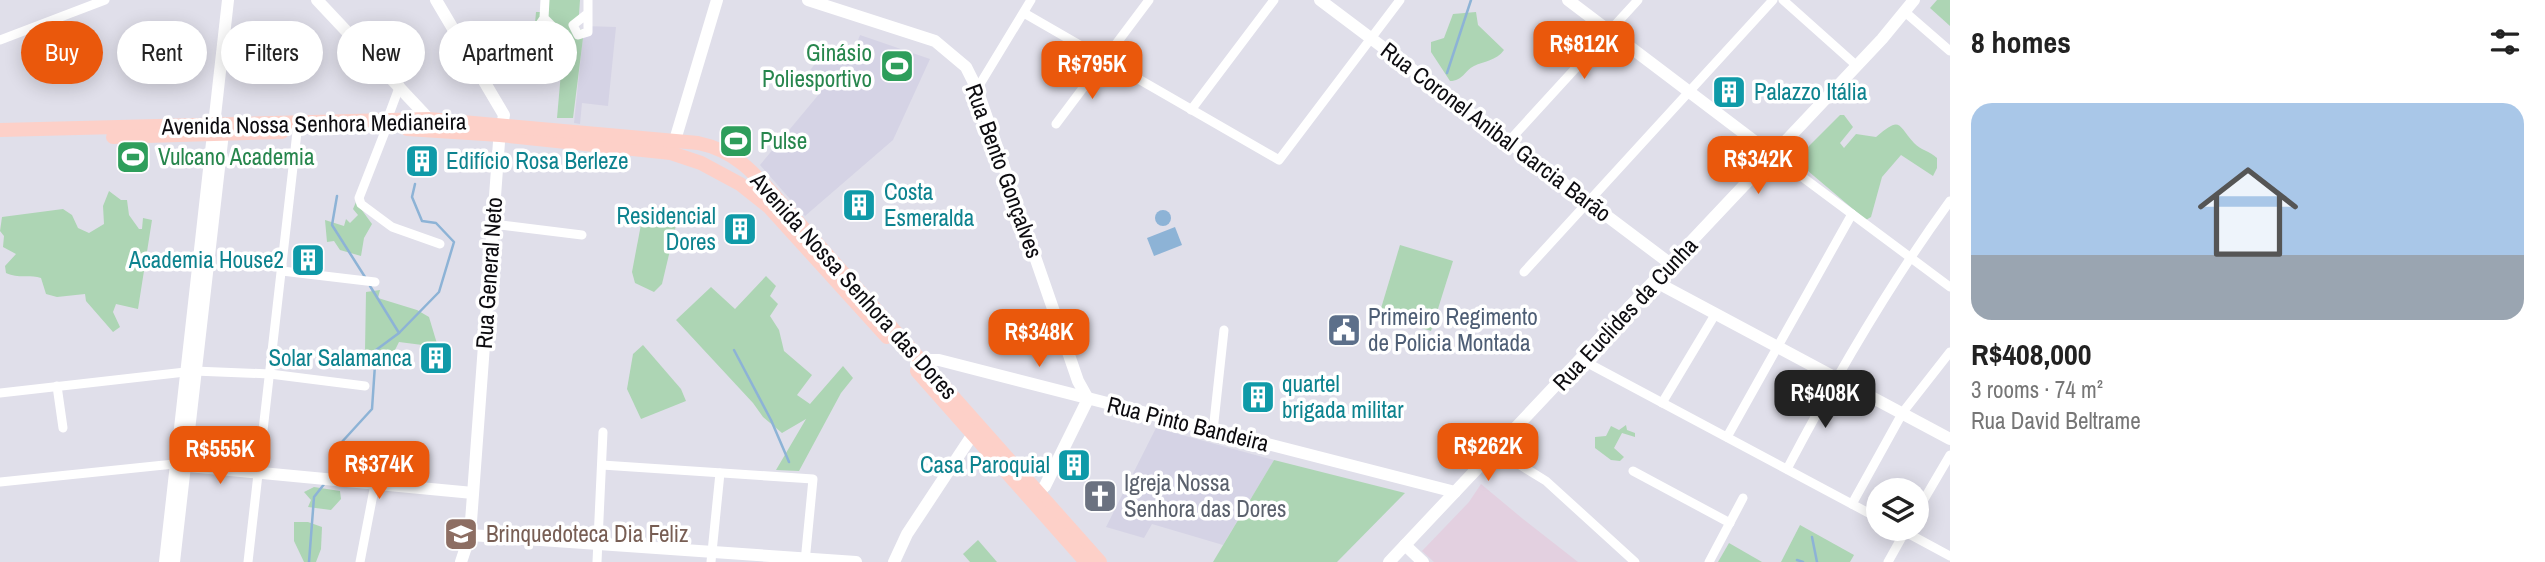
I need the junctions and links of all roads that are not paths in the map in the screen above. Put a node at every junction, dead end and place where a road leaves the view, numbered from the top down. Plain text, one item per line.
1 (105, 0) edge
2 (228, 0) edge
3 (317, 0) edge
4 (436, 0) edge
5 (545, 0) edge
6 (588, 0) edge
7 (717, 0) edge
8 (1031, 0) edge
9 (1149, 0) edge
10 (1274, 0) edge
11 (1320, 0) edge
12 (1400, 0) edge
13 (1568, 0) edge
14 (1638, 0) edge
15 (1773, 0) edge
16 (1783, 0) edge
17 (1914, 0) edge
18 (816, 1) edge
19 (80, 4) edge
20 (1905, 12) junction
21 (1024, 13) junction
22 (587, 14) dead end
23 (544, 18) dead end
24 (1609, 31) junction
25 (1371, 38) junction
26 (0, 40) edge
27 (1950, 51) edge
28 (1105, 60) junction
29 (1857, 66) junction
30 (400, 85) junction
31 (977, 89) junction
32 (1689, 92) junction
33 (1191, 110) junction
34 (429, 119) junction
35 (1056, 124) dead end
36 (386, 125) junction
37 (219, 129) junction
38 (0, 130) edge
39 (501, 130) junction
40 (297, 132) junction
41 (0, 140) edge
42 (675, 141) junction
43 (1508, 142) junction
44 (732, 154) junction
45 (1774, 156) junction
46 (718, 171) junction
47 (1590, 201) junction
48 (1950, 201) edge
49 (1852, 214) junction
50 (493, 224) junction
51 (582, 235) dead end
52 (440, 244) dead end
53 (1909, 256) junction
54 (1672, 265) junction
55 (282, 271) junction
56 (1524, 272) dead end
57 (375, 282) dead end
58 (1656, 282) junction
59 (1950, 287) edge
60 (1716, 313) junction
61 (1224, 330) dead end
62 (1778, 346) junction
63 (1950, 352) edge
64 (1582, 360) junction
65 (917, 364) junction
66 (189, 372) junction
67 (270, 374) junction
68 (1836, 376) junction
69 (57, 386) junction
70 (365, 386) dead end
71 (0, 393) edge
72 (1088, 399) junction
73 (1662, 403) junction
74 (1903, 412) junction
75 (63, 428) dead end
76 (1213, 431) junction
77 (603, 432) dead end
78 (973, 434) junction
79 (1727, 437) junction
80 (1950, 439) edge
81 (1496, 450) junction
82 (1950, 455) edge
83 (179, 465) junction
84 (602, 465) junction
85 (1787, 469) junction
86 (1633, 471) dead end
87 (258, 473) junction
88 (720, 473) junction
89 (0, 482) edge
90 (375, 484) junction
91 (1929, 491) edge
92 (1455, 492) junction
93 (473, 493) junction
94 (1035, 496) junction
95 (1743, 498) dead end
96 (1852, 504) junction
97 (1866, 512) edge
98 (1730, 523) junction
99 (470, 535) junction
100 (1898, 541) edge
101 (1923, 541) edge
102 (598, 544) junction
103 (1405, 545) junction
104 (1950, 556) edge
105 (712, 557) edge
106 (805, 560) edge
107 (166, 562) edge
108 (248, 562) edge
109 (360, 562) edge
110 (461, 562) edge
111 (597, 562) edge
112 (856, 562) edge
113 (894, 562) edge
114 (1086, 562) edge
115 (1100, 562) edge
116 (1389, 562) edge
117 (1423, 562) edge
118 (1635, 562) edge
119 (1709, 562) edge
120 (1888, 562) edge

1 - 19 street
2 - 37 street
3 - 30 street
4 - 39 street, Rua General Neto
5 - 23 street
6 - 22 street
7 - 42 street
8 - 21 street
9 - 28 street
10 - 33 street
11 - 25 street, Rua Coronel Anibal Garcia Barão
12 - 25 street
13 - 24 street
14 - 24 street
15 - 32 street
16 - 29 street
17 - 20 street, Rua Euclides da Cunha
18 - 31 street, Rua Bento Gonçalves
19 - 26 street
20 - 27 street
20 - 29 street, Rua Euclides da Cunha
21 - 28 street
21 - 31 street
24 - 32 street
24 - 43 street
25 - 33 street
25 - 43 street, Rua Coronel Anibal Garcia Barão
28 - 33 street
28 - 35 street
29 - 45 street, Rua Euclides da Cunha
30 - 34 street
30 - 36 street
31 - 72 street, Rua Bento Gonçalves
32 - 45 street
32 - 47 street
34 - 36 main road, Avenida Nossa Senhora Medianeira
34 - 39 main road, Avenida Nossa Senhora Medianeira
36 - 37 main road, Avenida Nossa Senhora Medianeira
36 - 39 main road, Avenida Nossa Senhora Medianeira
36 - 40 main road, Avenida Nossa Senhora Medianeira
36 - 52 street
37 - 38 main road, Avenida Nossa Senhora Medianeira
37 - 40 main road, Avenida Nossa Senhora Medianeira
37 - 41 main road, Avenida Nossa Senhora Medianeira
37 - 66 street
39 - 42 main road, Avenida Nossa Senhora das Dores
39 - 46 main road, Avenida Nossa Senhora das Dores
39 - 50 street, Rua General Neto
40 - 55 street
42 - 44 main road, Avenida Nossa Senhora das Dores
43 - 47 street, Rua Coronel Anibal Garcia Barão
44 - 46 main road
44 - 65 main road, Avenida Nossa Senhora das Dores
45 - 49 street
45 - 54 street, Rua Euclides da Cunha
46 - 65 main road, Avenida Nossa Senhora das Dores
47 - 54 street, Rua Coronel Anibal Garcia Barão
47 - 56 street
48 - 53 street
49 - 53 street
49 - 62 street
50 - 51 street
50 - 93 street, Rua General Neto
53 - 59 street
53 - 68 street
54 - 58 street, Rua Euclides da Cunha
55 - 57 street
55 - 67 street
58 - 60 street
58 - 64 street, Rua Euclides da Cunha
60 - 62 street
60 - 73 street
61 - 76 street
62 - 68 street
62 - 79 street
63 - 74 street
64 - 73 street
64 - 81 street, Rua Euclides da Cunha
65 - 72 street, Rua Pinto Bandeira
65 - 78 main road, Avenida Nossa Senhora das Dores
65 - 94 main road, Avenida Nossa Senhora das Dores
66 - 67 street
66 - 69 street
66 - 83 street
67 - 70 street
67 - 87 street
68 - 74 street
68 - 85 street
69 - 71 street
69 - 75 street
72 - 76 street, Rua Pinto Bandeira
72 - 94 street
73 - 79 street
74 - 80 street
74 - 96 street
76 - 92 street, Rua Pinto Bandeira
77 - 84 street
78 - 94 main road, Avenida Nossa Senhora das Dores
78 - 113 street
79 - 85 street
81 - 92 street, Rua Euclides da Cunha
81 - 118 street
82 - 91 street
83 - 87 street
83 - 89 street
83 - 107 street
84 - 88 street
84 - 102 street
85 - 96 street
86 - 98 street
87 - 90 street
87 - 108 street
88 - 105 street
88 - 106 street
90 - 93 street
90 - 109 street
92 - 103 street, Rua Euclides da Cunha
93 - 99 street, Rua General Neto
94 - 114 main road, Avenida Nossa Senhora das Dores
94 - 115 main road, Avenida Nossa Senhora das Dores
95 - 98 street
96 - 97 street
98 - 119 street
99 - 102 street
99 - 110 street, Rua General Neto
100 - 120 street
101 - 104 street
102 - 105 street
102 - 111 street
103 - 116 street, Rua Euclides da Cunha
103 - 117 street
105 - 106 street
106 - 112 street

